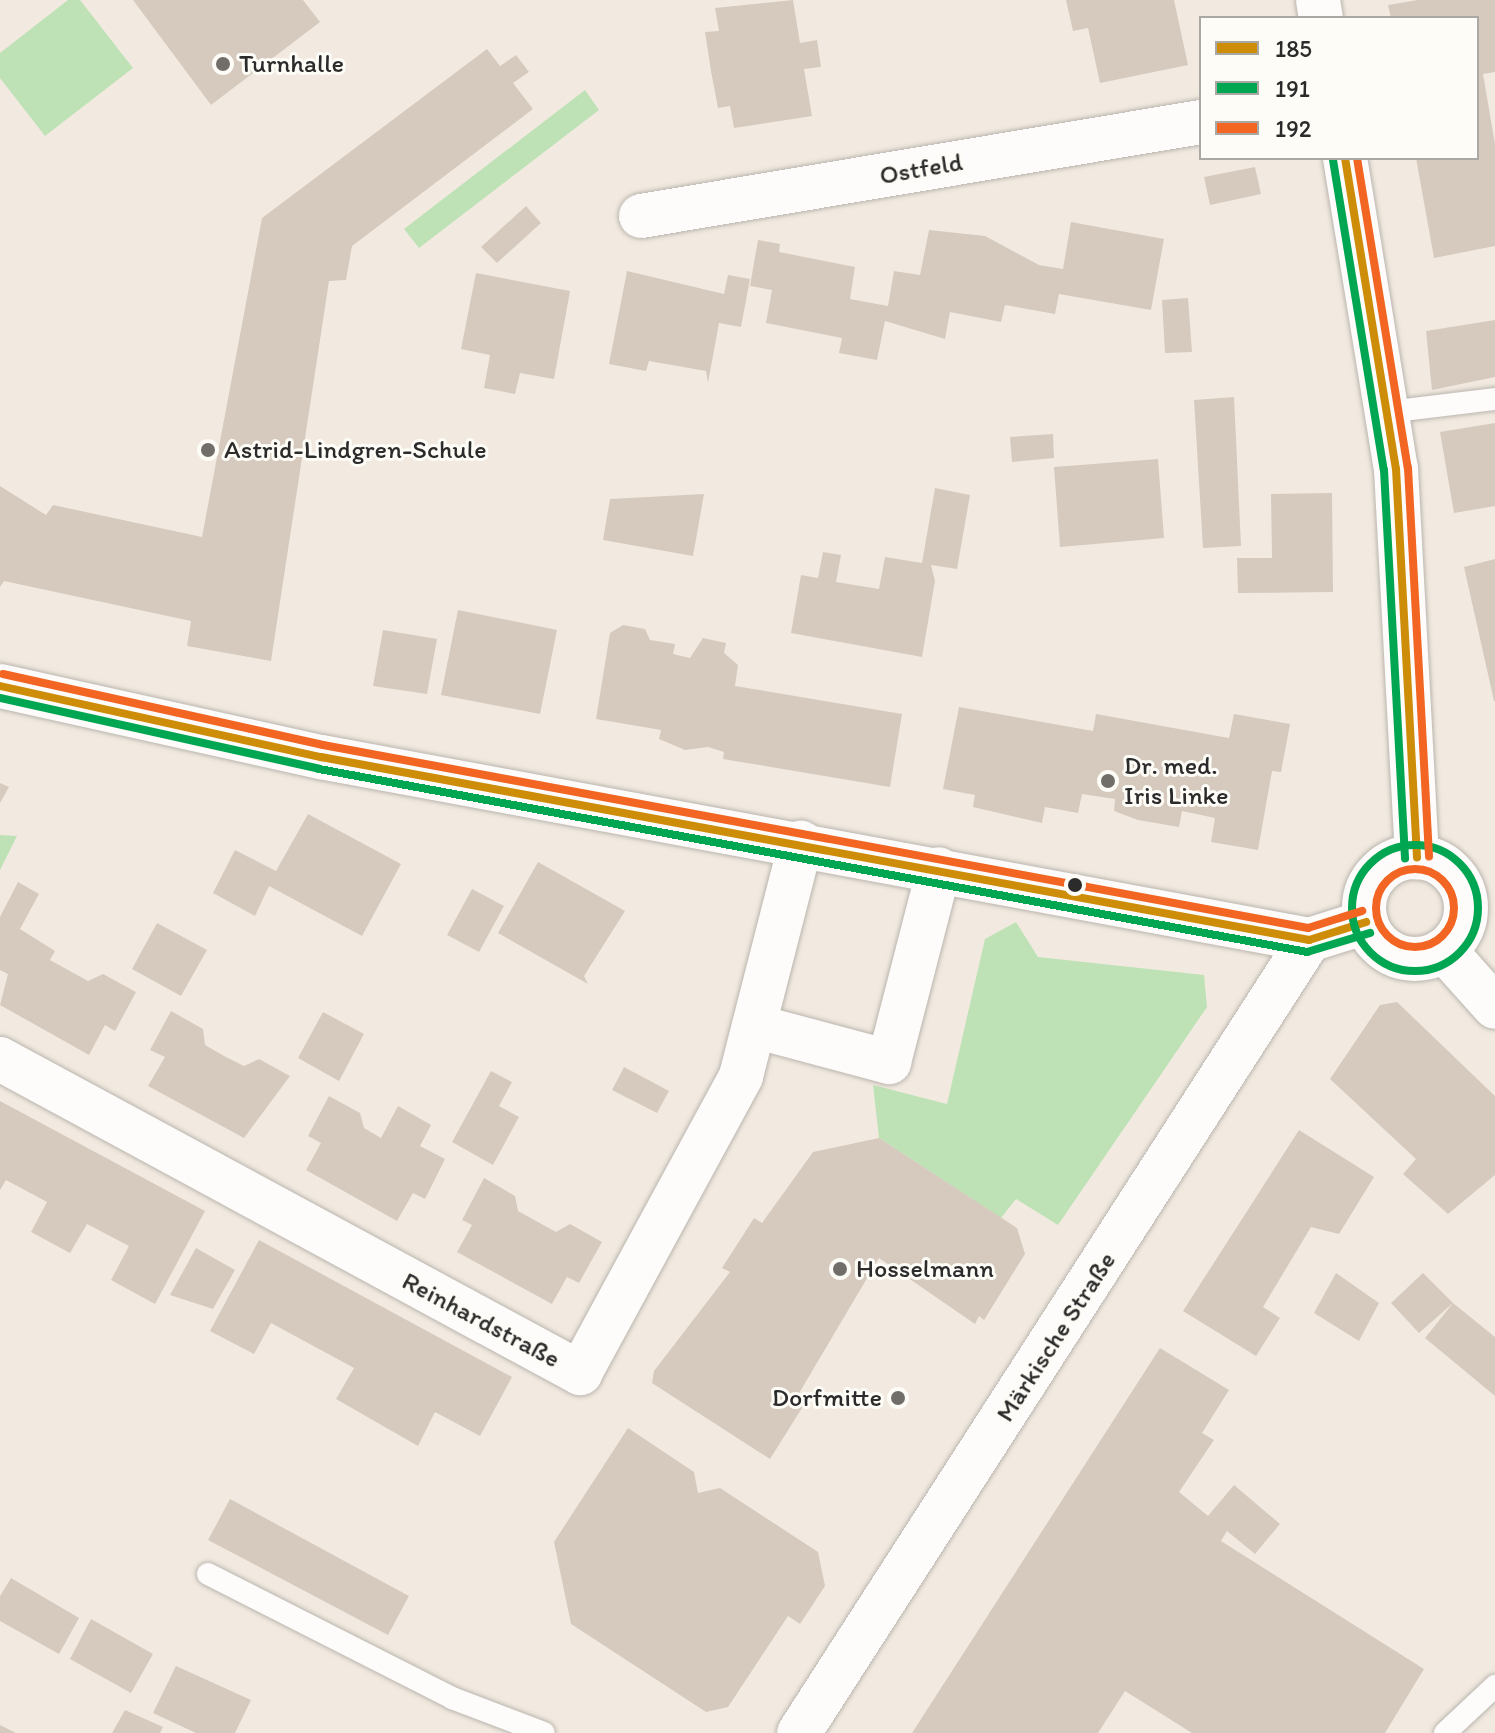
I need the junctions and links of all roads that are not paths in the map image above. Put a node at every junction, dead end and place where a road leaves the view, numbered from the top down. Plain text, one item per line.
1 (1199, 122) edge
2 (1345, 160) edge
3 (641, 216) dead end
4 (1495, 399) edge
5 (1387, 412) junction
6 (0, 686) edge
7 (801, 843) junction
8 (1417, 857) junction
9 (939, 869) junction
10 (1366, 922) junction
11 (1309, 940) junction
12 (1444, 950) junction
13 (1495, 1007) edge
14 (754, 1026) junction
15 (0, 1059) edge
16 (208, 1574) dead end
17 (1495, 1686) edge
18 (544, 1733) edge
19 (799, 1733) edge
20 (1445, 1733) edge

1 - 3 street, Ostfeld
2 - 5 street
4 - 5 lane
5 - 8 street
6 - 7 street
7 - 9 street
7 - 14 street, Reinhardstraße
8 - 10 street
8 - 12 street
9 - 11 street
9 - 14 street
10 - 11 street
10 - 12 street
11 - 19 street, Märkische Straße
12 - 13 street
14 - 15 street, Reinhardstraße
16 - 18 lane
17 - 20 lane

